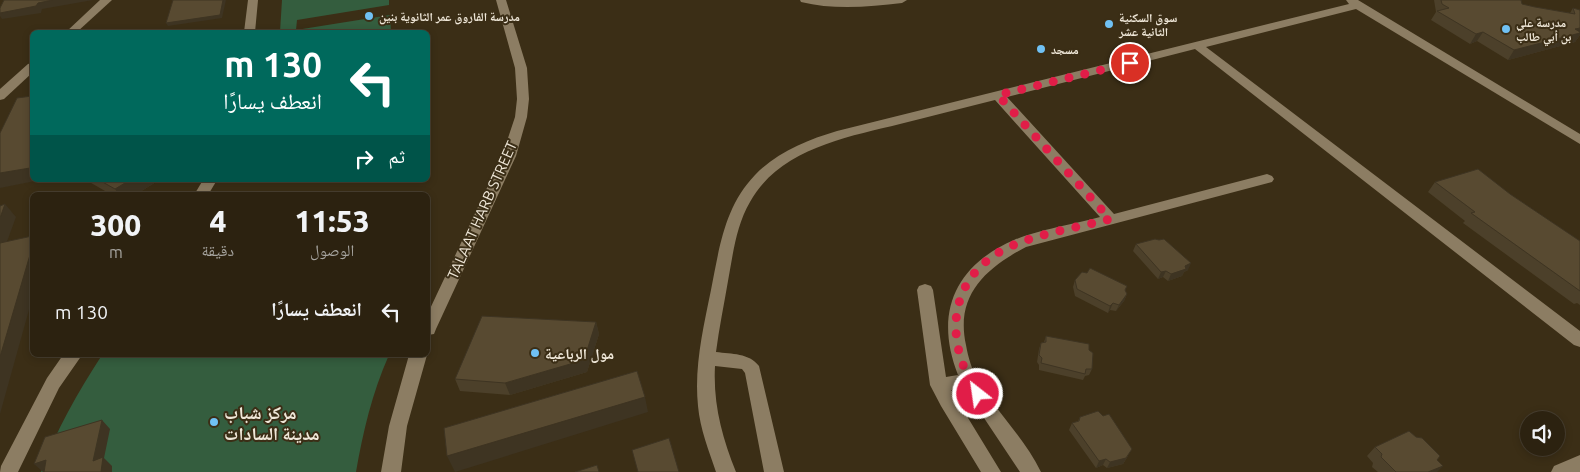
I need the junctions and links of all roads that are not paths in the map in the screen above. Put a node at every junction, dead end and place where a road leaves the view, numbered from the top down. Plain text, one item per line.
1 (107, 0) edge
2 (252, 0) edge
3 (500, 0) edge
4 (805, 0) edge
5 (902, 0) edge
6 (1354, 2) edge
7 (73, 30) edge
8 (250, 30) edge
9 (1198, 46) junction
10 (30, 69) edge
11 (998, 95) junction
12 (0, 96) edge
13 (1580, 140) edge
14 (1267, 179) dead end
15 (1110, 219) junction
16 (925, 290) dead end
17 (430, 326) edge
18 (1580, 340) edge
19 (72, 357) edge
20 (417, 357) edge
21 (706, 358) junction
22 (969, 380) junction
23 (939, 385) junction
24 (1580, 464) edge
25 (8, 472) edge
26 (391, 472) edge
27 (726, 472) edge
28 (774, 472) edge
29 (992, 472) edge
30 (1031, 472) edge
31 (1561, 472) edge

1 - 7 street
2 - 8 street
3 - 17 street, TALAAT HARB STREET
4 - 5 street
6 - 9 street
6 - 13 street
9 - 11 street
9 - 18 street
10 - 12 street
11 - 15 street
11 - 21 street
14 - 15 street
15 - 22 street
16 - 23 street
19 - 25 street
20 - 26 street
21 - 27 street
21 - 28 street
22 - 23 street
22 - 30 street
23 - 29 street
24 - 31 street

